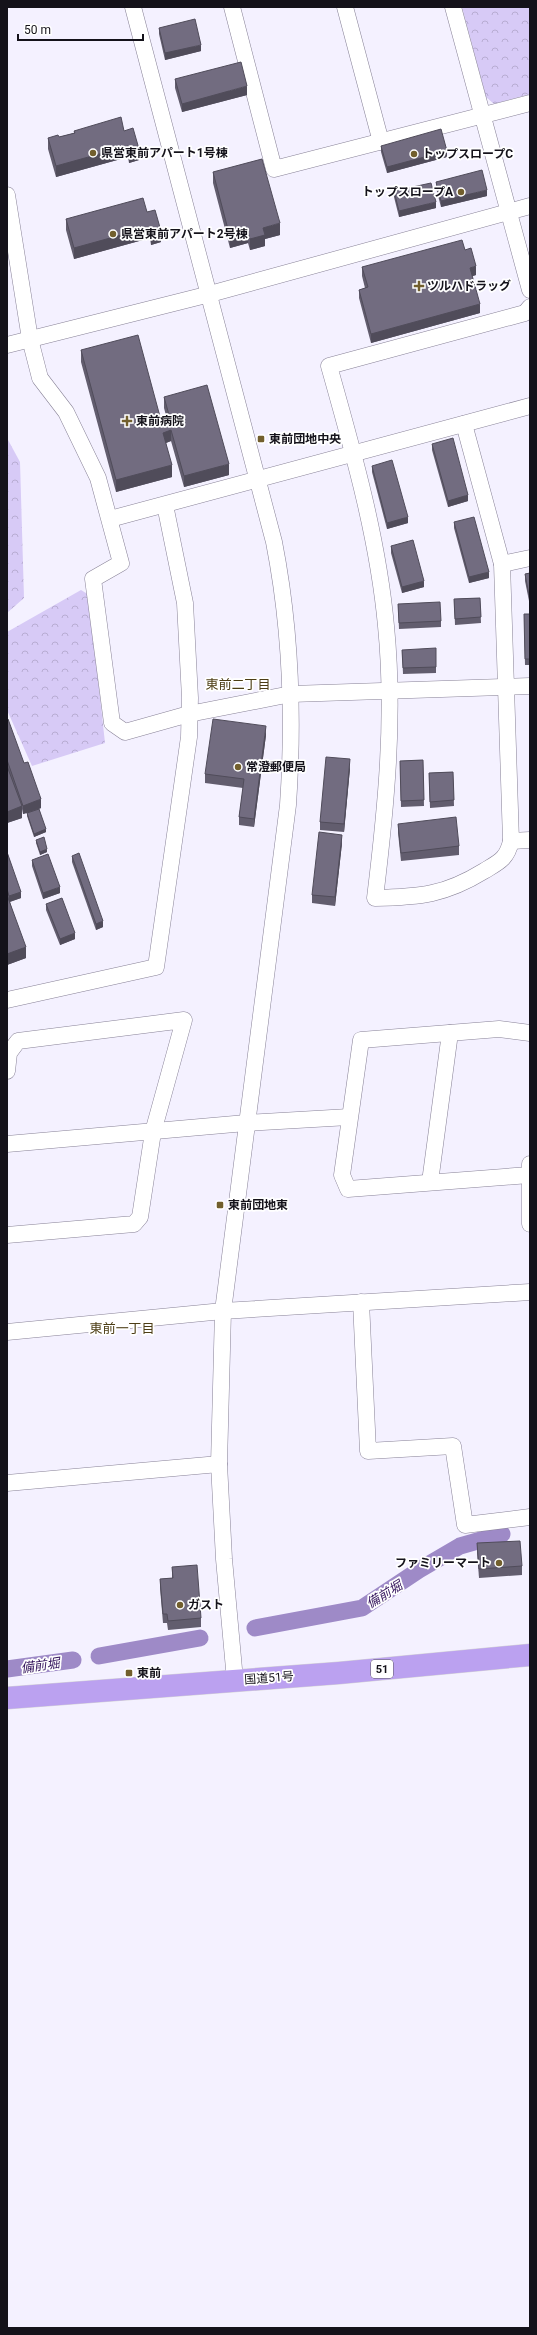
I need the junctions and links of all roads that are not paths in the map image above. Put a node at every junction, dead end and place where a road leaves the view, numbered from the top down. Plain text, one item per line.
1 (134, 7) edge
2 (232, 7) edge
3 (345, 7) edge
4 (453, 7) edge
5 (530, 103) edge
6 (483, 116) junction
7 (381, 142) junction
8 (7, 196) edge
9 (530, 206) edge
10 (508, 212) junction
11 (530, 290) edge
12 (210, 294) junction
13 (530, 307) edge
14 (30, 339) junction
15 (7, 345) edge
16 (530, 406) edge
17 (464, 424) junction
18 (354, 454) junction
19 (258, 479) junction
20 (165, 505) junction
21 (110, 519) junction
22 (530, 558) edge
23 (502, 564) junction
24 (530, 686) edge
25 (504, 687) junction
26 (388, 690) junction
27 (291, 694) junction
28 (189, 714) junction
29 (530, 840) edge
30 (511, 841) junction
31 (7, 1000) edge
32 (530, 1032) edge
33 (450, 1033) junction
34 (7, 1071) edge
35 (348, 1117) junction
36 (246, 1123) junction
37 (153, 1132) junction
38 (7, 1144) edge
39 (529, 1170) edge
40 (430, 1182) junction
41 (530, 1224) edge
42 (7, 1235) edge
43 (530, 1292) edge
44 (360, 1302) junction
45 (223, 1311) junction
46 (7, 1332) edge
47 (219, 1464) junction
48 (7, 1483) edge
49 (530, 1517) edge
50 (530, 1655) edge
51 (235, 1680) junction
52 (7, 1698) edge

1 - 12 street
2 - 7 street
3 - 7 street
4 - 6 street
5 - 6 street
6 - 7 street
6 - 10 street
8 - 14 street
9 - 10 street
10 - 11 street
10 - 12 street
12 - 14 street
12 - 19 street
13 - 18 street
14 - 15 street
14 - 21 street
16 - 17 street
17 - 18 street
17 - 23 street
18 - 19 street
18 - 26 street
19 - 20 street
19 - 27 street
20 - 21 street
20 - 28 street
21 - 28 street
22 - 23 street
23 - 25 street
24 - 25 street
25 - 26 street
25 - 30 street
26 - 27 street
26 - 30 street
27 - 28 street
27 - 36 street
28 - 31 street
29 - 30 street
32 - 33 street
33 - 35 street
33 - 40 street
34 - 37 street
35 - 36 street
35 - 40 street
36 - 37 street
36 - 45 street
37 - 38 street
37 - 42 street
39 - 40 street
39 - 41 street
43 - 44 street
44 - 45 street
44 - 49 street
45 - 46 street
45 - 47 street
47 - 48 street
47 - 51 street
50 - 51 highway, 国道51号 / 51
51 - 52 highway, 国道51号 / 51

